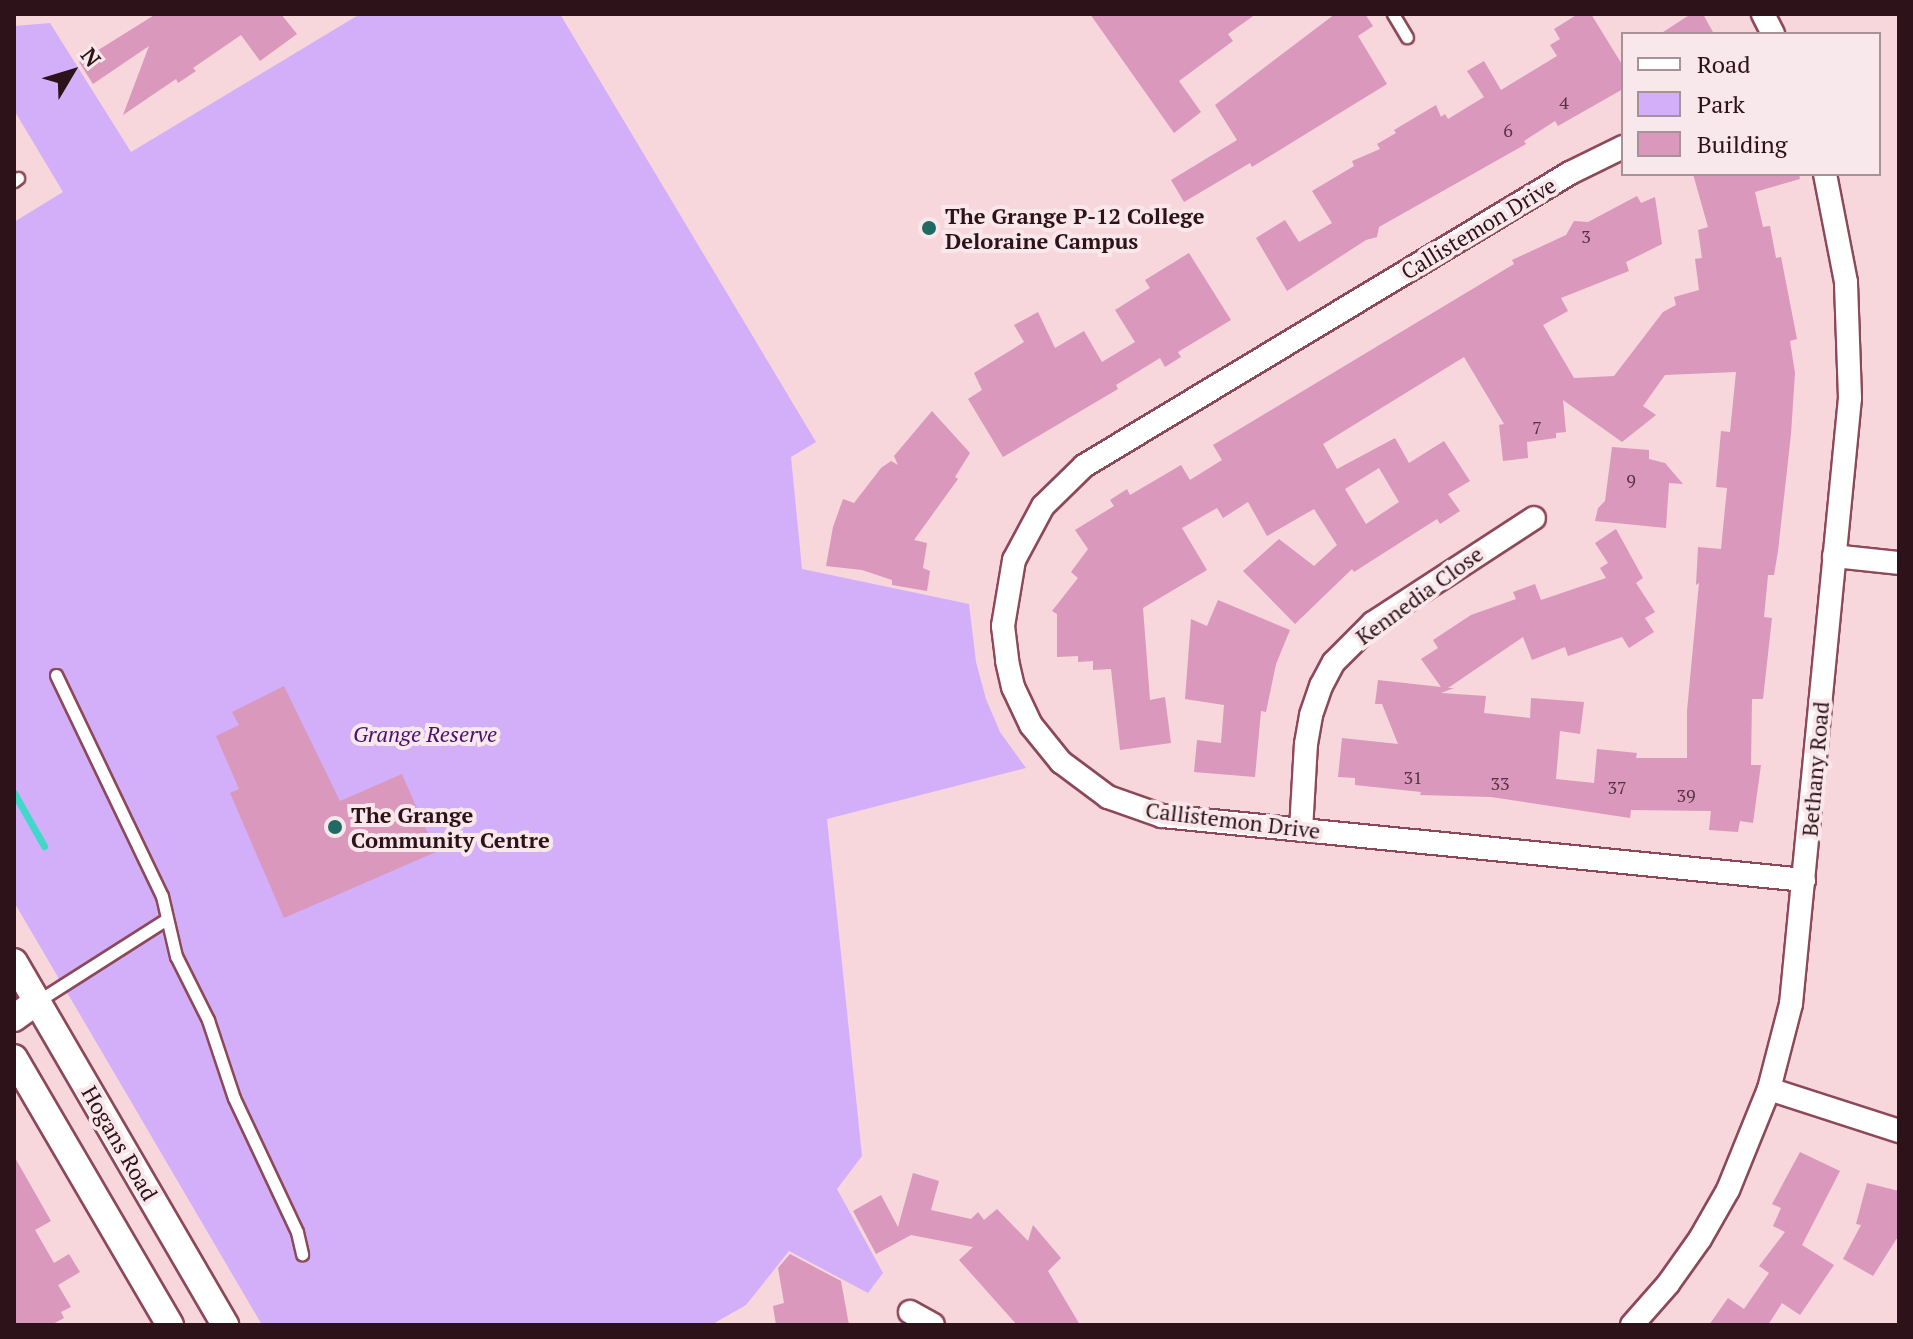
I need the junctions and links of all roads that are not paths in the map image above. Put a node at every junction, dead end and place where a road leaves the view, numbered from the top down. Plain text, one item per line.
1 (1393, 14) edge
2 (1763, 14) edge
3 (1772, 32) edge
4 (1407, 37) dead end
5 (1621, 148) edge
6 (1825, 176) edge
7 (1534, 518) dead end
8 (1834, 556) junction
9 (1899, 563) edge
10 (56, 675) dead end
11 (1301, 830) junction
12 (1804, 880) junction
13 (165, 920) junction
14 (14, 962) edge
15 (37, 1001) junction
16 (14, 1018) edge
17 (14, 1058) edge
18 (1769, 1089) junction
19 (1899, 1131) edge
20 (302, 1254) dead end
21 (910, 1312) dead end
22 (170, 1325) edge
23 (225, 1325) edge
24 (933, 1325) edge
25 (1632, 1325) edge

1 - 4 lane
2 - 3 street
5 - 11 street, Callistemon Drive
6 - 8 street, Bethany Road
7 - 11 street, Kennedia Close
8 - 9 street
8 - 12 street, Bethany Road
10 - 13 lane
11 - 12 street, Callistemon Drive
12 - 18 street, Bethany Road
13 - 15 lane
13 - 20 lane
14 - 15 street, Hogans Road
15 - 16 street
15 - 23 street, Hogans Road
17 - 22 street
18 - 19 street
18 - 25 street, Bethany Road
21 - 24 street

